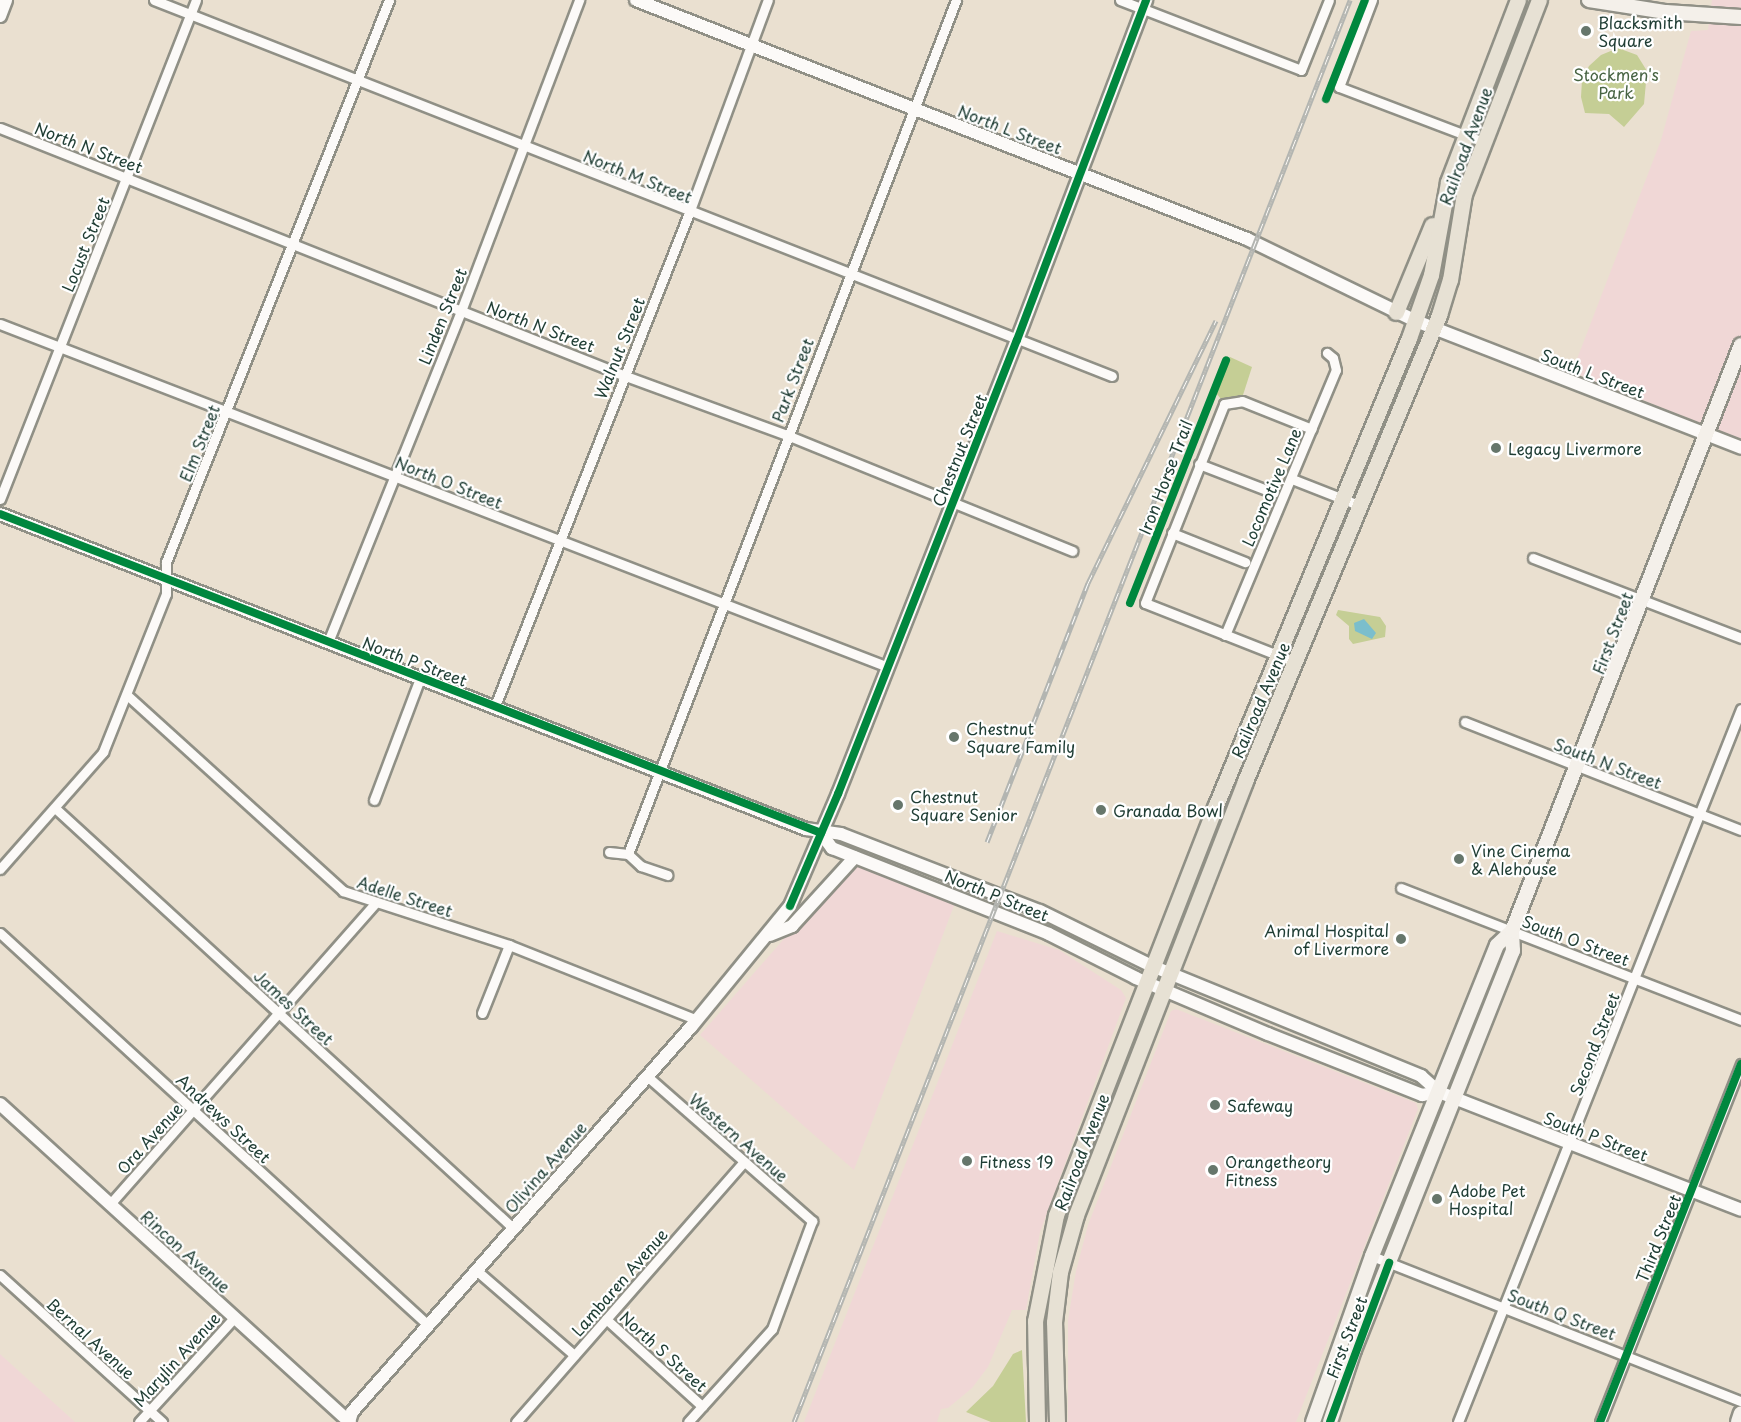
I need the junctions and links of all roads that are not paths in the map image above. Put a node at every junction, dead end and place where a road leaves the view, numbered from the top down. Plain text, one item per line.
1 (6, 0) edge
2 (154, 0) edge
3 (196, 0) edge
4 (389, 0) edge
5 (579, 0) edge
6 (636, 0) edge
7 (768, 0) edge
8 (956, 0) edge
9 (1120, 0) edge
10 (1329, 0) edge
11 (1372, 0) edge
12 (1518, 0) edge
13 (1539, 0) edge
14 (1589, 0) edge
15 (1621, 2) edge
16 (1144, 4) edge
17 (190, 14) junction
18 (0, 16) edge
19 (1741, 17) edge
20 (751, 45) junction
21 (358, 81) junction
22 (914, 109) junction
23 (0, 128) edge
24 (1466, 135) junction
25 (1484, 142) junction
26 (525, 146) junction
27 (1081, 174) junction
28 (128, 178) junction
29 (1443, 197) junction
30 (689, 213) junction
31 (295, 244) junction
32 (849, 272) junction
33 (461, 311) junction
34 (1396, 312) junction
35 (1416, 321) junction
36 (0, 324) edge
37 (1433, 328) junction
38 (1017, 340) junction
39 (1741, 345) edge
40 (60, 348) junction
41 (1327, 353) dead end
42 (623, 375) junction
43 (1112, 376) dead end
44 (228, 412) junction
45 (1312, 429) junction
46 (1706, 434) junction
47 (787, 435) junction
48 (1741, 448) edge
49 (1199, 464) junction
50 (393, 476) junction
51 (1292, 479) junction
52 (1274, 494) dead end
53 (0, 499) edge
54 (1344, 500) junction
55 (953, 501) junction
56 (1361, 506) junction
57 (0, 514) edge
58 (1172, 533) junction
59 (559, 543) junction
60 (1072, 551) dead end
61 (1533, 558) dead end
62 (1245, 562) dead end
63 (167, 579) junction
64 (1642, 601) junction
65 (723, 606) junction
66 (1225, 635) junction
67 (1741, 639) edge
68 (328, 642) junction
69 (1278, 656) junction
70 (1295, 662) junction
71 (888, 667) junction
72 (420, 678) junction
73 (127, 695) junction
74 (495, 706) junction
75 (1741, 709) edge
76 (1465, 722) dead end
77 (1578, 766) junction
78 (660, 772) junction
79 (374, 800) dead end
80 (55, 808) junction
81 (1700, 814) junction
82 (1741, 830) edge
83 (821, 833) junction
84 (609, 852) dead end
85 (628, 854) junction
86 (855, 857) junction
87 (0, 870) edge
88 (668, 875) dead end
89 (1401, 888) dead end
90 (376, 902) junction
91 (1512, 931) junction
92 (0, 933) edge
93 (770, 935) junction
94 (509, 945) junction
95 (1152, 966) junction
96 (1170, 973) junction
97 (1635, 979) junction
98 (1145, 982) junction
99 (1163, 989) junction
100 (482, 1013) dead end
101 (279, 1014) junction
102 (697, 1020) junction
103 (1741, 1020) edge
104 (1741, 1064) edge
105 (647, 1076) junction
106 (1439, 1092) junction
107 (1455, 1098) junction
108 (0, 1104) edge
109 (194, 1111) junction
110 (1571, 1143) junction
111 (744, 1162) junction
112 (1691, 1190) junction
113 (110, 1204) junction
114 (1741, 1210) edge
115 (513, 1228) junction
116 (1372, 1256) junction
117 (1389, 1263) junction
118 (476, 1270) junction
119 (0, 1275) edge
120 (1503, 1307) junction
121 (235, 1317) junction
122 (606, 1319) junction
123 (428, 1325) junction
124 (574, 1355) junction
125 (1626, 1355) junction
126 (1741, 1401) edge
127 (702, 1406) junction
128 (149, 1410) junction
129 (1741, 1413) edge
130 (1316, 1418) edge
131 (139, 1422) edge
132 (162, 1422) edge
133 (349, 1422) edge
134 (516, 1422) edge
135 (688, 1422) edge
136 (1037, 1422) edge
137 (1057, 1422) edge
138 (1330, 1422) edge
139 (1458, 1422) edge
140 (1600, 1422) edge
141 (1738, 1422) edge

1 - 18 street
2 - 17 street, North M Street
3 - 17 street, Locust Street
4 - 21 street, Elm Street
5 - 26 street, Linden Street
6 - 20 street, North L Street
7 - 20 street, Walnut Street
8 - 22 street, Park Street
9 - 16 street
10 - 16 street
11 - 24 street
12 - 24 main road, Railroad Avenue
13 - 25 main road, Railroad Avenue
14 - 15 main road
15 - 19 main road
16 - 27 street, Chestnut Street
17 - 21 street, North M Street
17 - 28 street, Locust Street
20 - 22 street, North L Street
20 - 30 street, Walnut Street
21 - 26 street, North M Street
21 - 31 street, Elm Street
22 - 27 street, North L Street
22 - 32 street, Park Street
23 - 28 street, North N Street
24 - 25 street
24 - 29 main road, Railroad Avenue
25 - 37 main road, Railroad Avenue
26 - 30 street, North M Street
26 - 33 street, Linden Street
27 - 34 street, North L Street
27 - 38 street, Chestnut Street
28 - 31 street, North N Street
28 - 40 street, Locust Street
29 - 34 main road
29 - 35 main road, Railroad Avenue
30 - 32 street, North M Street
30 - 42 street, Walnut Street
31 - 33 street, North N Street
31 - 44 street, Elm Street
32 - 38 street, North M Street
32 - 47 street, Park Street
33 - 42 street, North N Street
33 - 50 street, Linden Street
34 - 35 street, North L Street
35 - 37 street, North L Street
35 - 54 main road, Railroad Avenue
36 - 40 street, North O Street
37 - 46 street, South L Street
37 - 56 main road, Railroad Avenue
38 - 43 street, North M Street
38 - 55 street, Chestnut Street
39 - 46 main road, First Street
40 - 44 street, North O Street
40 - 53 street, Locust Street
41 - 45 street, Locomotive Lane
42 - 47 street, North N Street
42 - 59 street, Walnut Street
44 - 50 street, North O Street
44 - 63 street, Elm Street
45 - 49 street
45 - 51 street, Locomotive Lane
46 - 48 street, South L Street
46 - 64 main road, First Street
47 - 55 street, North N Street
47 - 65 street, Park Street
49 - 52 street
49 - 58 street
50 - 59 street, North O Street
50 - 68 street, Linden Street
51 - 54 street
51 - 66 street, Locomotive Lane
54 - 56 street
54 - 69 main road, Railroad Avenue
55 - 60 street, North N Street
55 - 71 street, Chestnut Street
56 - 70 main road, Railroad Avenue
57 - 63 street, North P Street
58 - 62 street
58 - 66 street
59 - 65 street, North O Street
59 - 74 street, Walnut Street
61 - 64 street
63 - 68 street, North P Street
63 - 73 street, Elm Street
64 - 67 street
64 - 77 main road, First Street
65 - 71 street, North O Street
65 - 78 street, Park Street
66 - 69 street
68 - 72 street, North P Street
69 - 70 street
69 - 95 main road, Railroad Avenue
70 - 96 main road, Railroad Avenue
71 - 83 street, Chestnut Street
72 - 74 street, North P Street
72 - 79 street
73 - 80 street, Elm Street
73 - 90 street, Adelle Street
74 - 78 street, North P Street
75 - 81 street, Second Street
76 - 77 street, South N Street
77 - 81 street, South N Street
77 - 91 main road, First Street
78 - 83 street, North P Street
78 - 85 street, Park Street
80 - 87 street, Elm Street
80 - 101 street, James Street
81 - 82 street, South N Street
81 - 97 street, Second Street
83 - 86 street, North P Street
83 - 93 street, Chestnut Street
83 - 95 street, North P Street
84 - 85 street
85 - 88 street
86 - 93 street
86 - 98 street, North P Street
89 - 91 street, South O Street
90 - 94 street, Adelle Street
90 - 101 street, Ora Avenue
91 - 97 street, South O Street
91 - 106 main road, First Street
91 - 107 main road, First Street
92 - 109 street, Andrews Street
93 - 102 street, Olivina Avenue
94 - 100 street
94 - 102 street, Adelle Street
95 - 96 street, North P Street
95 - 98 main road, Railroad Avenue
96 - 99 main road, Railroad Avenue
96 - 106 street, South P Street
97 - 103 street, South O Street
97 - 110 street, Second Street
98 - 99 street, North P Street
98 - 136 main road, Railroad Avenue
99 - 106 street, South P Street
99 - 137 main road, Railroad Avenue
101 - 109 street, Ora Avenue
101 - 115 street, James Street
102 - 105 street, Olivina Avenue
104 - 112 street, Third Street
105 - 111 street, Western Avenue
105 - 115 street, Olivina Avenue
106 - 107 street, South P Street
106 - 116 main road, First Street
107 - 110 street, South P Street
107 - 117 main road, First Street
108 - 113 street, Rincon Avenue
109 - 113 street, Ora Avenue
109 - 123 street, Andrews Street
110 - 112 street, South P Street
110 - 120 street, Second Street
111 - 122 street, Lambaren Avenue
111 - 127 street, Western Avenue
112 - 114 street, South P Street
112 - 125 street, Third Street
113 - 121 street, Rincon Avenue
115 - 118 street, Olivina Avenue
116 - 117 street, South Q Street
116 - 130 main road, First Street
117 - 120 street, South Q Street
117 - 138 main road, First Street
118 - 123 street, Olivina Avenue
118 - 124 street
119 - 128 street, Bernal Avenue
120 - 125 street, South Q Street
120 - 139 street, Second Street
121 - 128 street, Marylin Avenue
121 - 133 street, Rincon Avenue
122 - 124 street, Lambaren Avenue
122 - 127 street, North S Street
123 - 133 street, Olivina Avenue
124 - 134 street, Lambaren Avenue
125 - 126 street, South Q Street
125 - 140 street, Third Street
127 - 135 street
128 - 131 street, Marylin Avenue
128 - 132 street, Bernal Avenue
129 - 141 main road

